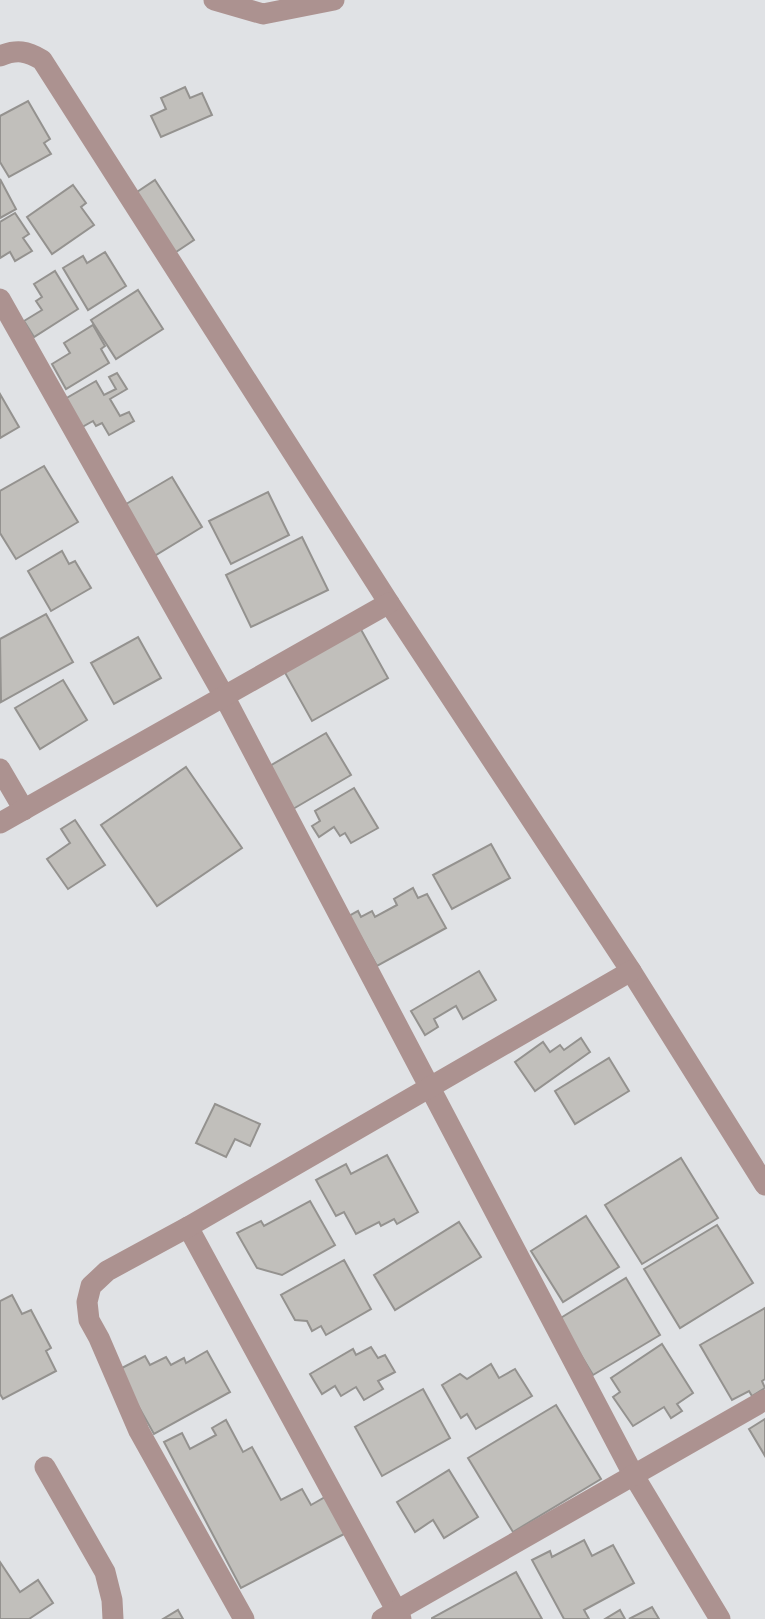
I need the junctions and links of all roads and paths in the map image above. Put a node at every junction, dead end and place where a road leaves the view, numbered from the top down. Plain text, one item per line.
1 (214, 0) edge
2 (334, 0) edge
3 (0, 56) edge
4 (0, 299) edge
5 (389, 603) junction
6 (224, 696) junction
7 (0, 769) edge
8 (24, 810) junction
9 (0, 823) edge
10 (631, 971) junction
11 (430, 1089) junction
12 (765, 1185) edge
13 (188, 1227) junction
14 (765, 1400) edge
15 (44, 1467) dead end
16 (634, 1476) junction
17 (393, 1616) edge
18 (113, 1619) edge
19 (244, 1619) edge
20 (720, 1619) edge

1 - 2 street
3 - 5 street
4 - 6 street
5 - 6 street
5 - 10 street
6 - 8 street
6 - 11 street
7 - 8 street
8 - 9 street
10 - 11 street
10 - 12 street
11 - 13 street
11 - 16 street
13 - 17 street
13 - 19 street
14 - 16 street
15 - 18 street
16 - 17 street
16 - 20 street

